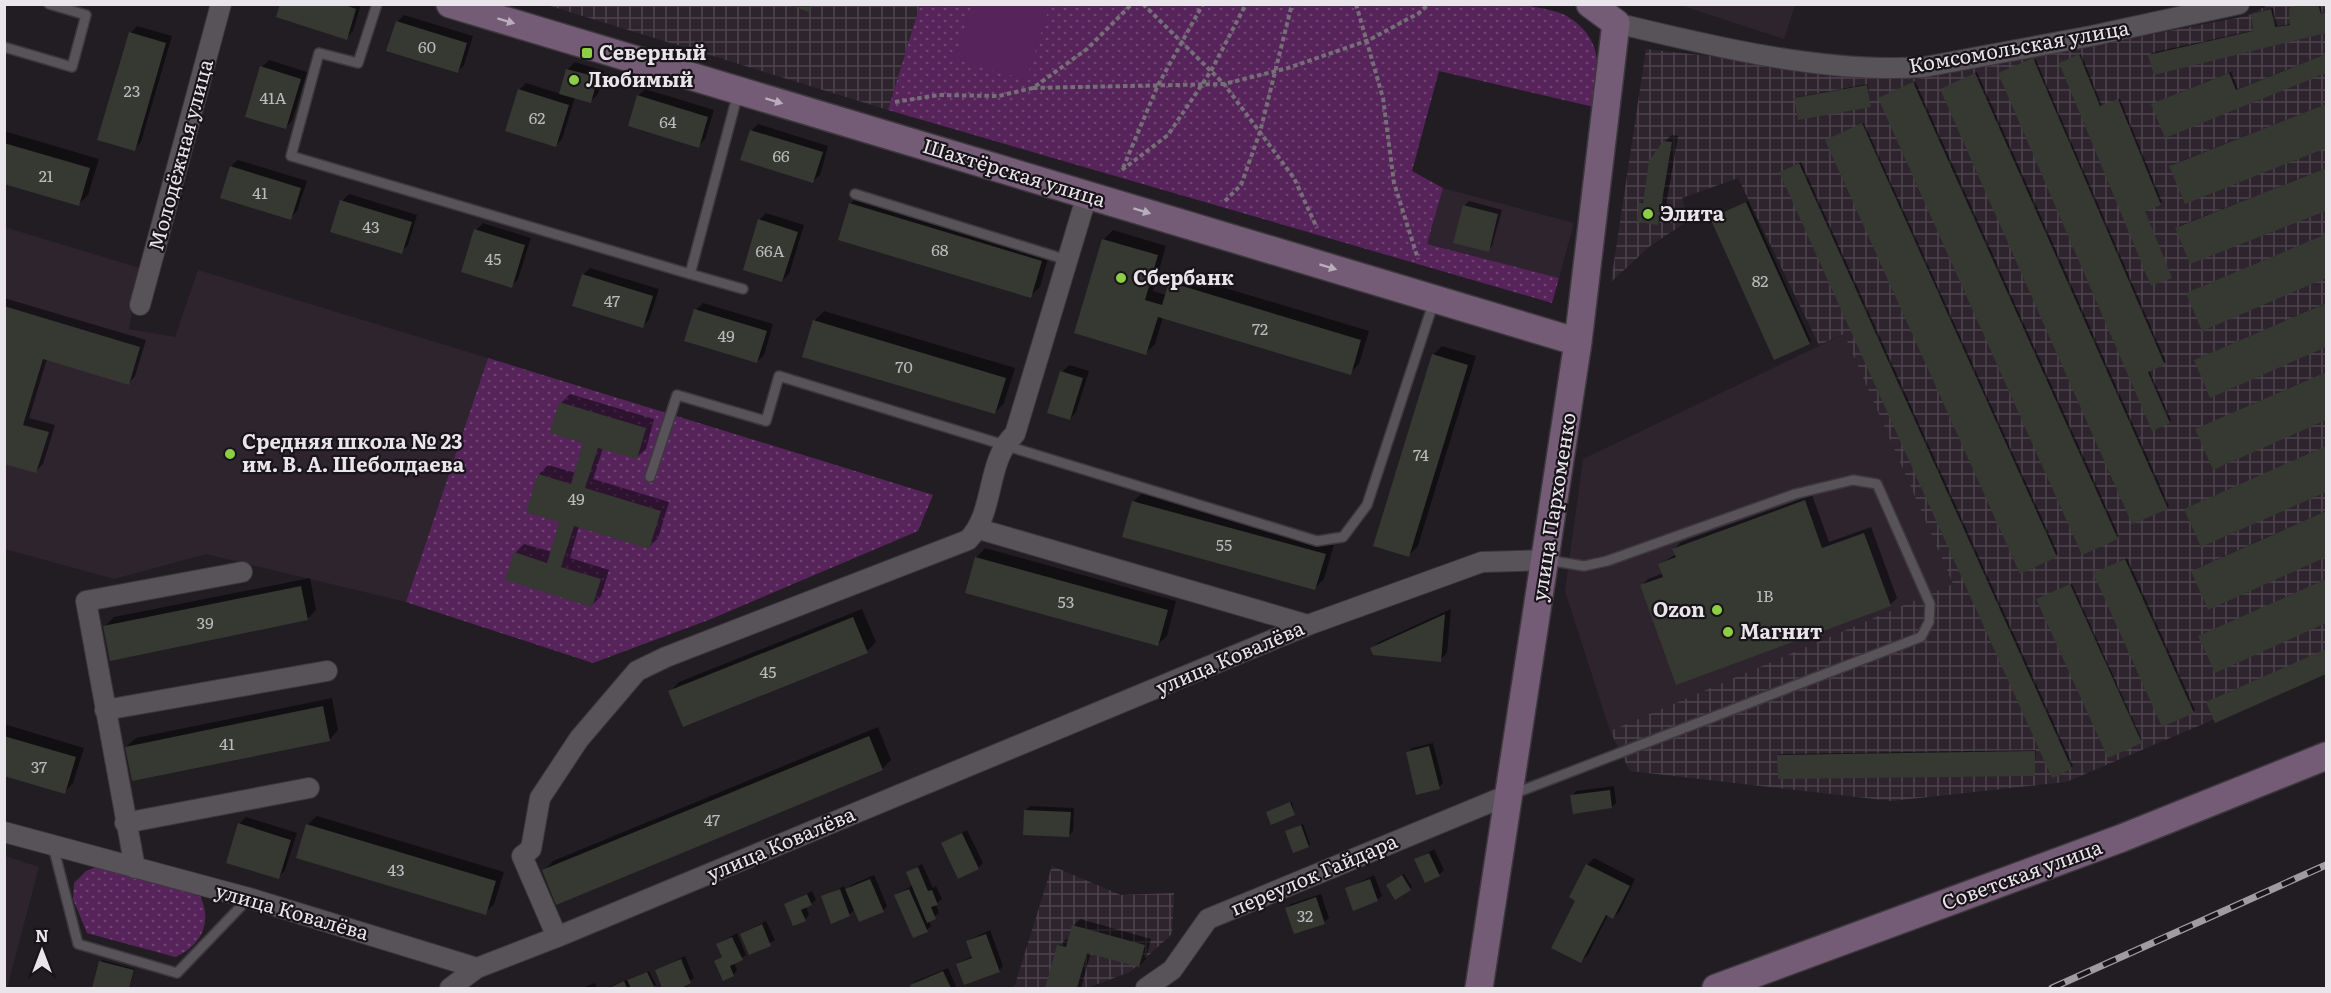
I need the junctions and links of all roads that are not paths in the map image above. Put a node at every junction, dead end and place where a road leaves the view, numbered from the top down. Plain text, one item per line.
1 (49, 4) edge
2 (221, 4) edge
3 (377, 4) edge
4 (450, 4) edge
5 (1590, 4) edge
6 (2239, 4) edge
7 (2187, 10) edge
8 (1616, 23) junction
9 (4, 47) edge
10 (739, 91) junction
11 (855, 194) dead end
12 (1087, 195) junction
13 (1067, 260) junction
14 (690, 274) junction
15 (743, 290) dead end
16 (1434, 299) junction
17 (140, 305) dead end
18 (1578, 342) junction
19 (1003, 445) junction
20 (650, 477) dead end
21 (979, 529) junction
22 (1547, 560) junction
23 (242, 572) dead end
24 (1308, 625) junction
25 (327, 671) dead end
26 (105, 710) junction
27 (2326, 756) edge
28 (309, 788) dead end
29 (1508, 795) junction
30 (125, 823) junction
31 (4, 832) edge
32 (53, 846) junction
33 (135, 868) junction
34 (249, 898) junction
35 (557, 937) junction
36 (477, 968) junction
37 (450, 988) edge
38 (1146, 988) edge
39 (1479, 988) edge
40 (1716, 988) edge

1 - 9 lane
2 - 17 street, Молодёжная улица
3 - 14 lane
4 -> 10 street, Шахтёрская улица
5 - 8 street, Комсомольская улица
6 - 7 street, Комсомольская улица
7 - 8 street, Комсомольская улица
8 - 18 street, улица Пархоменко
10 -> 12 street, Шахтёрская улица
10 - 14 lane
11 - 13 lane
12 - 13 street
12 -> 16 street, Шахтёрская улица
13 - 19 street
14 - 15 lane
16 - 18 street, Шахтёрская улица
16 - 19 lane
18 - 22 street, улица Пархоменко
19 - 20 lane
19 - 21 street
21 - 24 street
21 - 35 street
22 - 24 street, улица Ковалёва
22 - 29 street, улица Пархоменко
22 - 29 lane
23 - 26 street
24 - 35 street, улица Ковалёва
25 - 26 street
26 - 30 street
27 - 40 street, Советская улица
28 - 30 street
29 - 38 street, переулок Гайдара
29 - 39 street, улица Пархоменко
30 - 33 street
31 - 32 street, улица Ковалёва
32 - 33 street, улица Ковалёва
32 - 34 lane
33 - 34 street, улица Ковалёва
34 - 36 street, улица Ковалёва
35 - 36 street, улица Ковалёва
36 - 37 street

